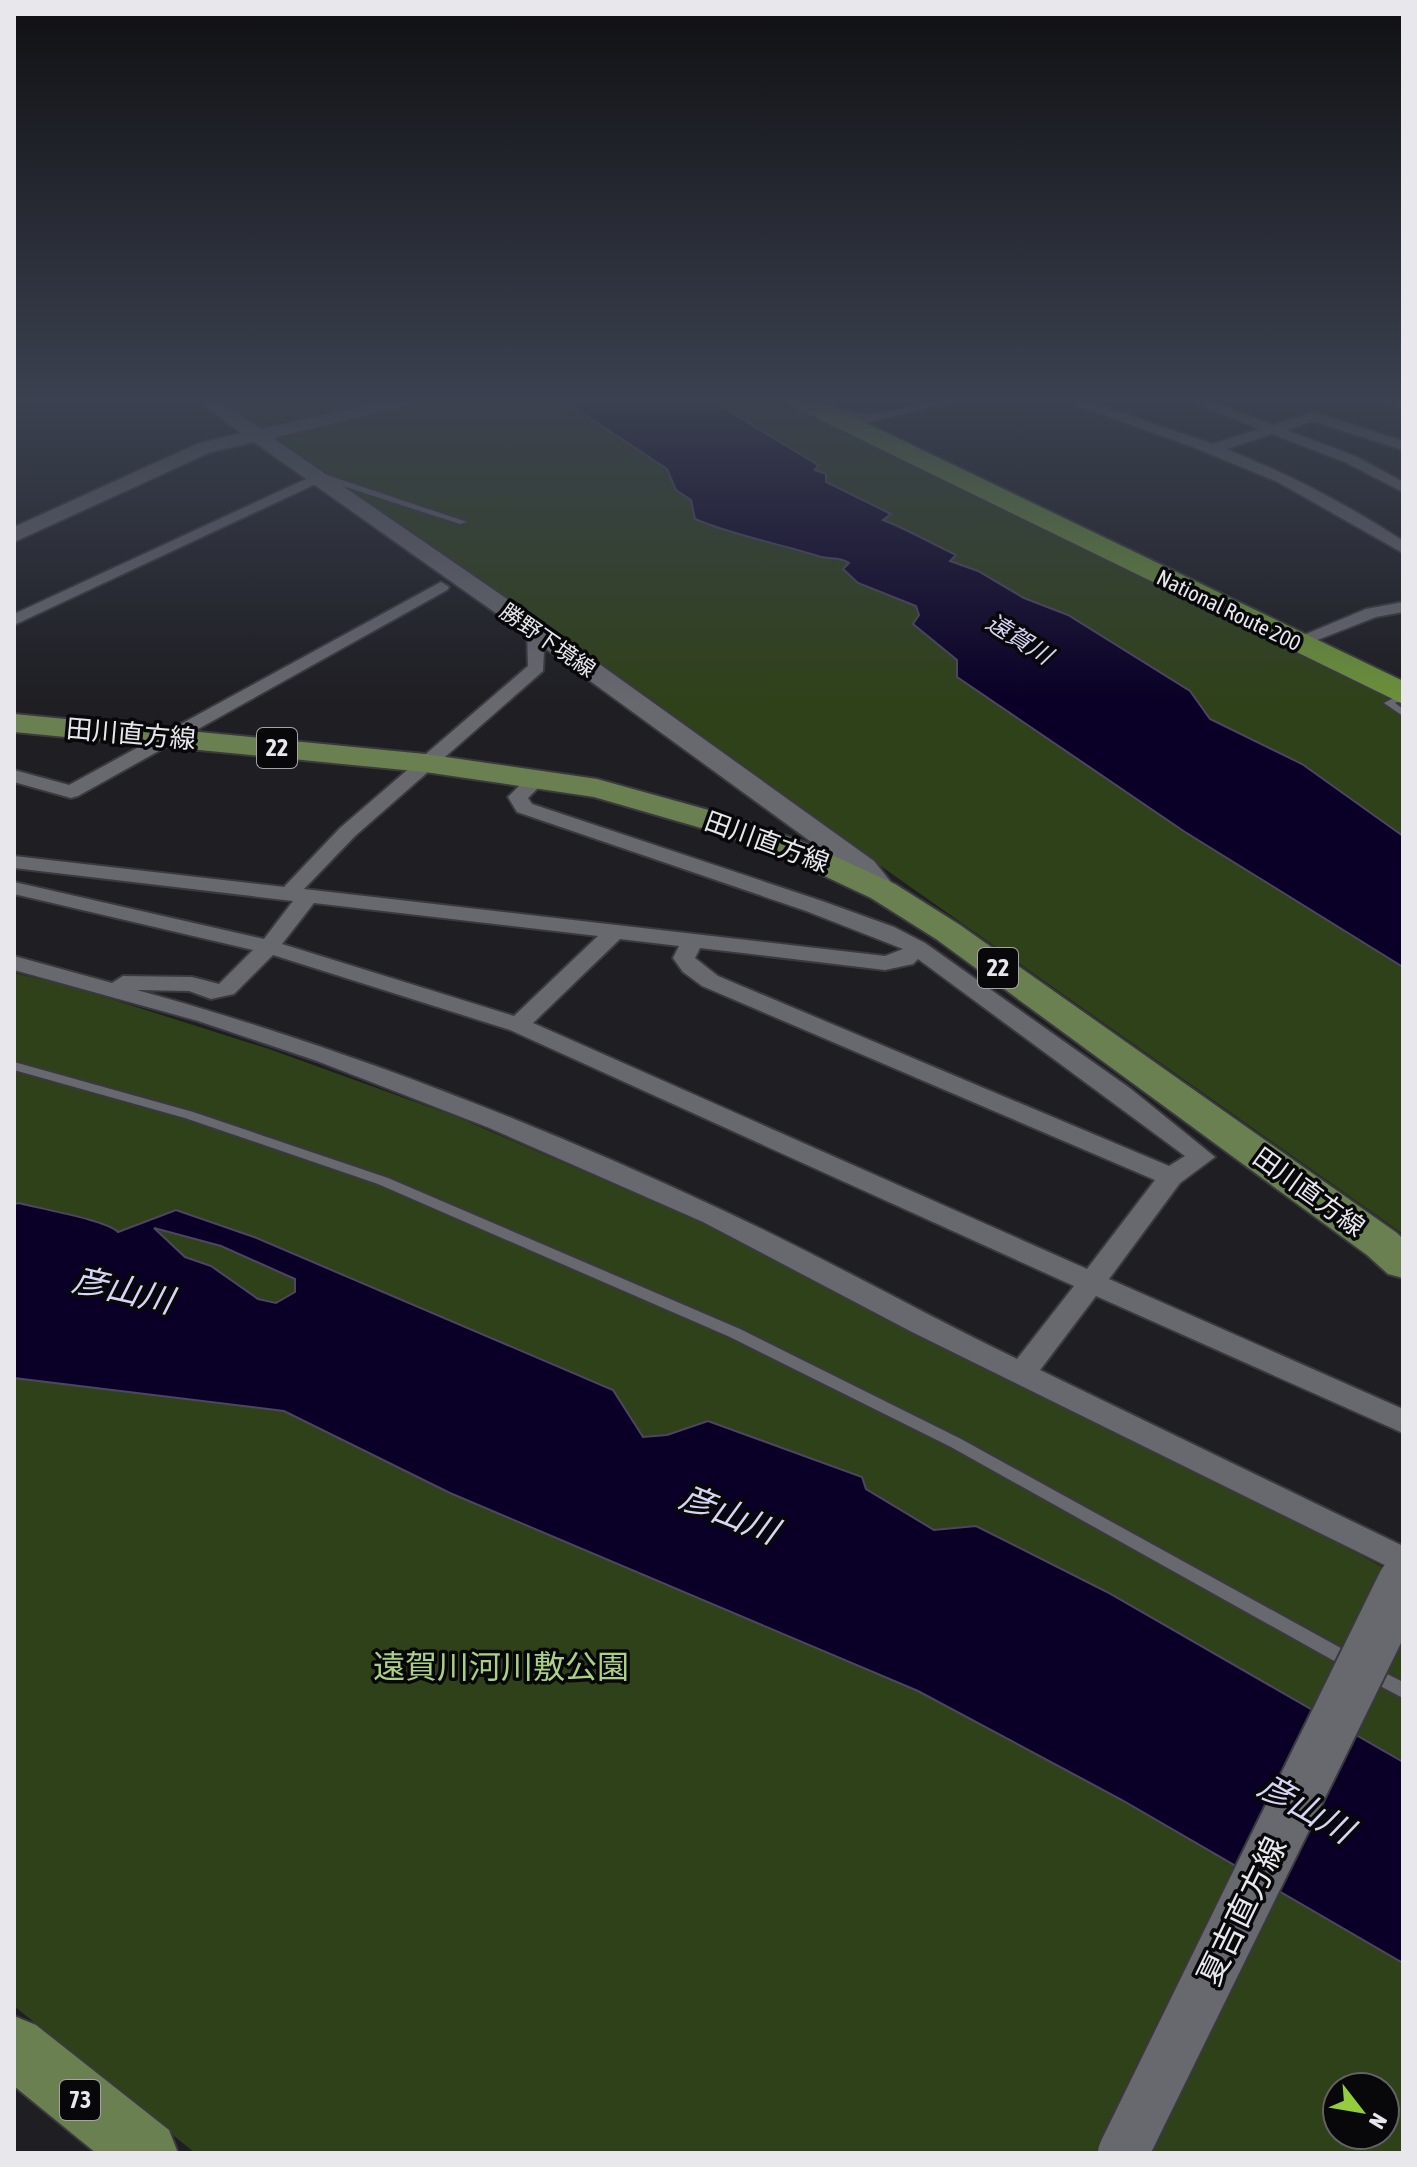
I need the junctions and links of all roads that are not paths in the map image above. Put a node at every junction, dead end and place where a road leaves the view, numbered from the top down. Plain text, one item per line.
1 (90, 500) edge
2 (260, 500) edge
3 (348, 500) edge
4 (393, 500) edge
5 (1005, 500) edge
6 (1325, 500) edge
7 (463, 522) dead end
8 (14, 535) edge
9 (1403, 548) edge
10 (441, 587) dead end
11 (1403, 607) edge
12 (14, 620) edge
13 (536, 630) junction
14 (1296, 642) junction
15 (1403, 695) edge
16 (1403, 713) edge
17 (14, 723) edge
18 (172, 737) junction
19 (425, 763) junction
20 (14, 776) edge
21 (539, 777) junction
22 (14, 862) edge
23 (14, 888) edge
24 (883, 891) junction
25 (299, 895) junction
26 (615, 932) junction
27 (692, 941) junction
28 (269, 947) junction
29 (917, 948) junction
30 (14, 963) edge
31 (86, 982) junction
32 (518, 1025) junction
33 (14, 1066) edge
34 (1171, 1177) junction
35 (1403, 1263) edge
36 (1091, 1279) junction
37 (1022, 1374) junction
38 (1403, 1422) edge
39 (1403, 1561) edge
40 (1403, 1582) edge
41 (1403, 1691) edge
42 (14, 2047) edge
43 (146, 2153) edge
44 (1123, 2153) edge

1 - 8 main road
2 - 12 street
3 - 13 main road, 勝野下境線
4 - 7 lane
5 - 14 highway, National Route 200
6 - 9 street
10 - 18 street
11 - 14 street
13 - 19 street
13 - 24 main road, 勝野下境線
14 - 15 highway, National Route 200
15 - 16 lane
17 - 18 main road, 田川直方線 / 22
18 - 19 main road, 田川直方線 / 22
18 - 20 street
19 - 21 main road, 田川直方線 / 22
19 - 25 street
21 - 24 main road, 田川直方線 / 22
21 - 29 street
22 - 25 street
23 - 28 street
24 - 35 main road, 田川直方線 / 22
25 - 26 street
25 - 28 street
26 - 27 street
26 - 32 street
27 - 29 street
27 - 34 street
28 - 31 street
28 - 32 street
29 - 34 street
30 - 31 street
31 - 37 street
32 - 36 street
33 - 41 lane
34 - 36 street
36 - 37 street
36 - 38 street
37 - 39 street
40 - 44 main road, 夏吉直方線, bridge
42 - 43 main road, 73

